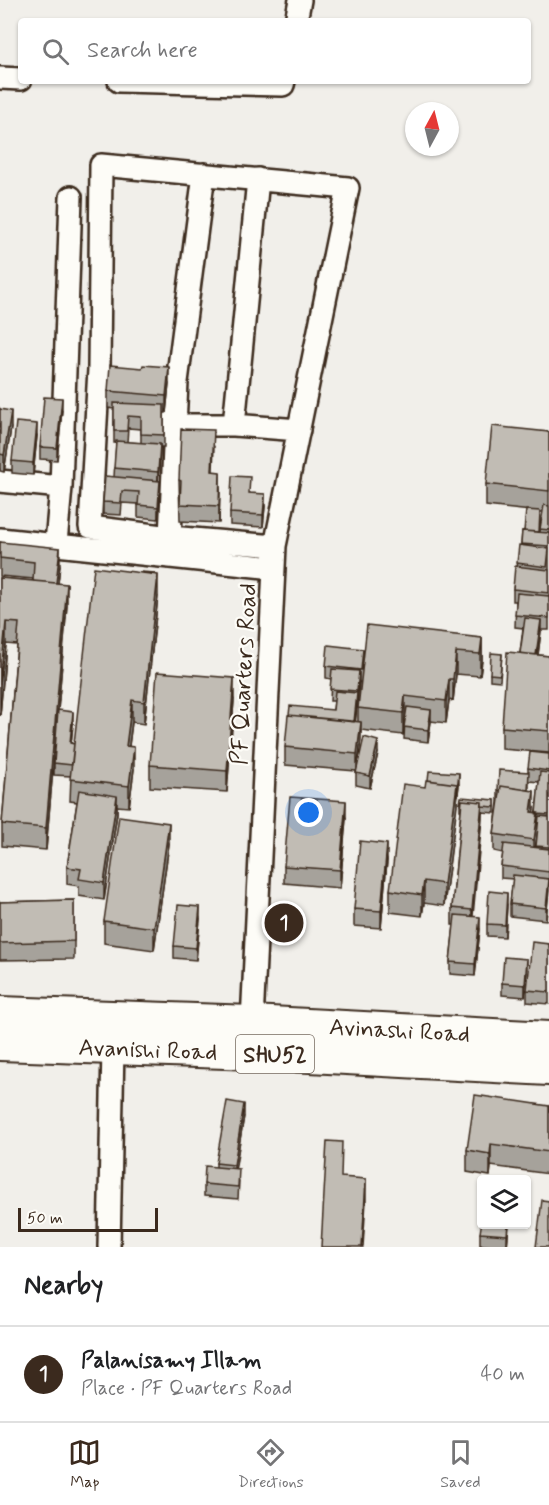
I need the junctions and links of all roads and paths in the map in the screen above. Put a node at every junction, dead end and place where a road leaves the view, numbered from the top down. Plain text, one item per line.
1 (300, 0) edge
2 (297, 18) edge
3 (0, 78) edge
4 (18, 79) edge
5 (204, 174) junction
6 (258, 179) junction
7 (71, 197) dead end
8 (99, 369) junction
9 (122, 372) edge
10 (155, 378) edge
11 (177, 382) junction
12 (176, 425) junction
13 (234, 425) junction
14 (299, 430) junction
15 (0, 481) edge
16 (61, 487) junction
17 (170, 537) junction
18 (0, 538) edge
19 (56, 543) junction
20 (275, 546) junction
21 (274, 568) junction
22 (0, 1013) edge
23 (252, 1022) junction
24 (549, 1038) edge
25 (0, 1044) edge
26 (113, 1047) junction
27 (549, 1069) edge
28 (109, 1247) edge

1 - 2 street
3 - 4 street
5 - 6 street
5 - 8 street
5 - 11 street
6 - 13 street
6 - 14 street
7 - 16 street
8 - 9 street
8 - 17 street
10 - 11 street
11 - 12 street
12 - 13 street
12 - 17 street
13 - 14 street
14 - 20 street
15 - 16 street
16 - 19 street
17 - 20 street
18 - 19 street, PF Quarters Road
19 - 21 street, PF Quarters Road
20 - 21 street
21 - 23 street, PF Quarters Road
22 - 23 main road, Avinashi Road / SHU52
23 - 24 main road, Avinashi Road / SHU52
25 - 26 main road, Avanishi Road / SHU52
26 - 27 main road, Avanishi Road / SHU52
26 - 28 street

